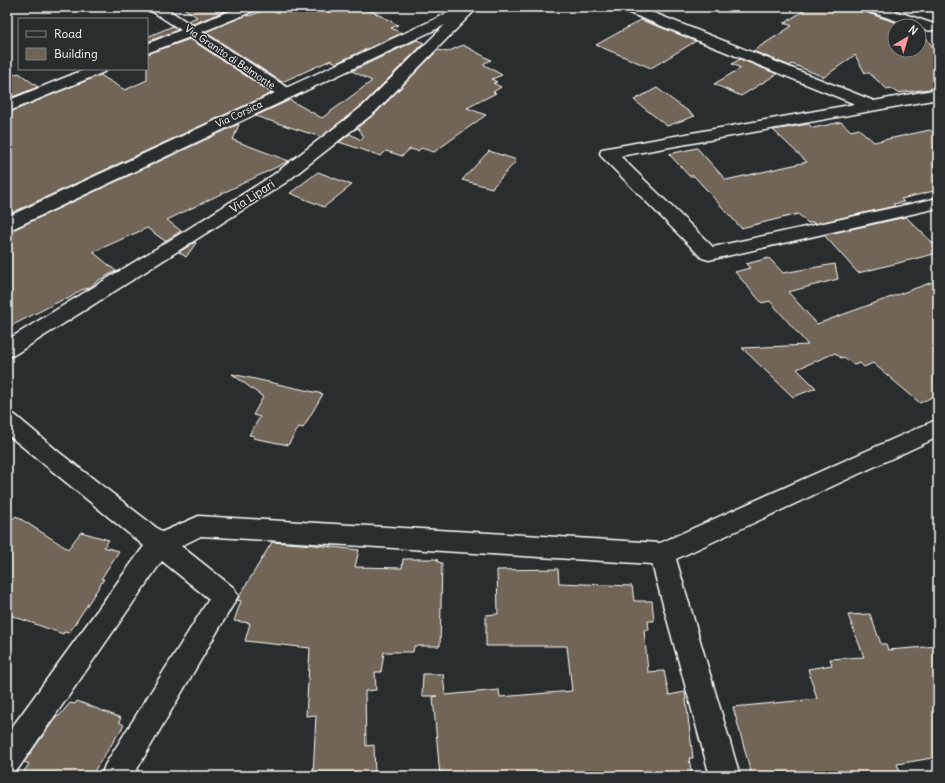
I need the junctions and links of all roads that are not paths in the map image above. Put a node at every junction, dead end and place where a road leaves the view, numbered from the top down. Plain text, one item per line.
1 (155, 7) edge
2 (251, 7) edge
3 (627, 7) edge
4 (870, 7) edge
5 (912, 7) edge
6 (471, 8) edge
7 (191, 31) junction
8 (148, 49) edge
9 (97, 70) edge
10 (285, 93) junction
11 (938, 94) edge
12 (874, 106) junction
13 (7, 107) edge
14 (938, 203) edge
15 (7, 224) edge
16 (7, 350) edge
17 (7, 421) edge
18 (938, 427) edge
19 (159, 545) junction
20 (662, 554) junction
21 (7, 759) edge
22 (116, 776) edge
23 (724, 776) edge

1 - 7 street, Via Granito di Belmonte
2 - 7 street
3 - 12 street
4 - 5 street
6 - 10 street, Via Corsica
6 - 16 street, Via Lipari
7 - 8 street
7 - 10 street, Via Granito di Belmonte
9 - 13 street
10 - 15 street, Via Corsica
11 - 12 street
12 - 14 street
17 - 19 street
18 - 20 street
19 - 20 street
19 - 21 street
19 - 22 street
20 - 23 street

